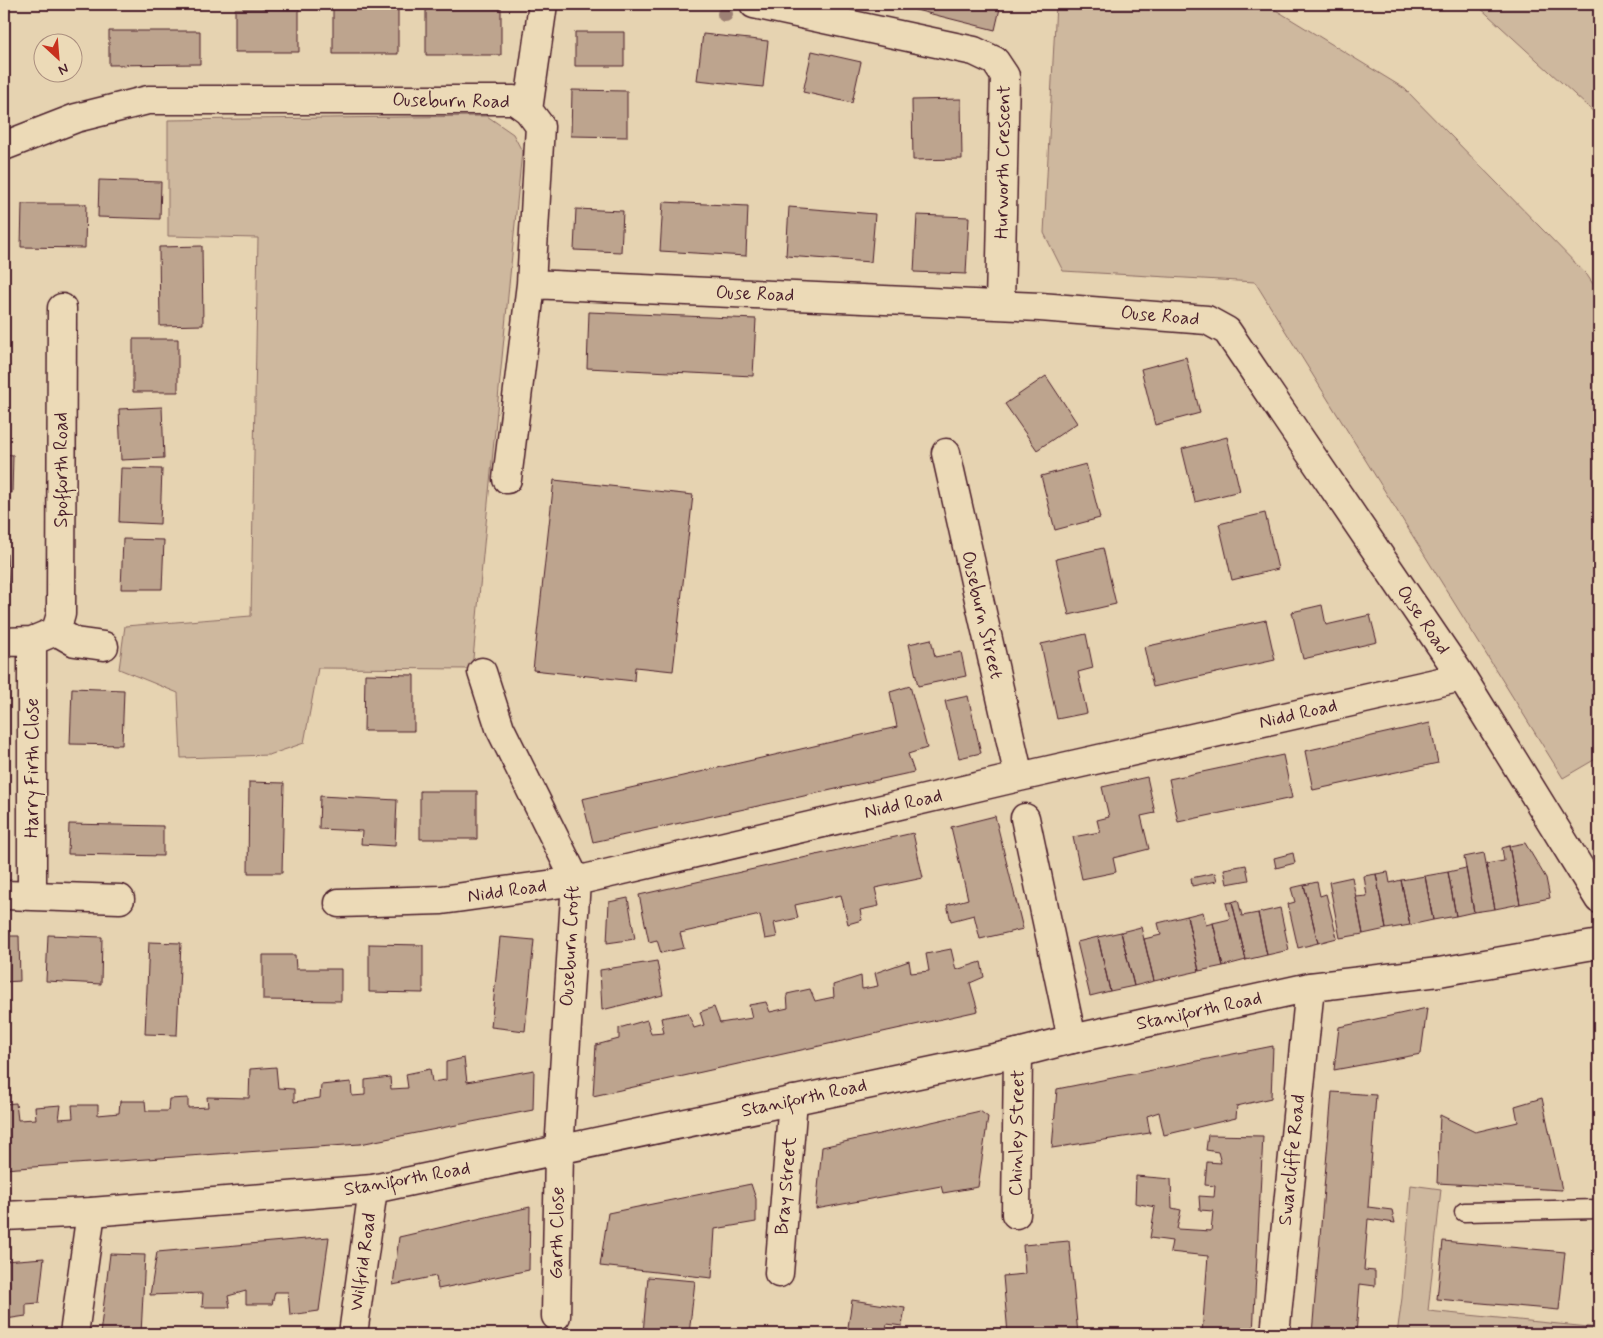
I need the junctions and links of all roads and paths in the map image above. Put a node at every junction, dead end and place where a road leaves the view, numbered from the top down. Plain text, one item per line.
1 (543, 4) edge
2 (754, 4) edge
3 (528, 110) junction
4 (4, 146) edge
5 (531, 284) junction
6 (1000, 305) junction
7 (62, 308) dead end
8 (946, 453) dead end
9 (507, 479) dead end
10 (44, 636) junction
11 (4, 642) edge
12 (104, 646) dead end
13 (482, 672) dead end
14 (1462, 677) junction
15 (1019, 777) junction
16 (1025, 818) dead end
17 (576, 880) junction
18 (4, 895) edge
19 (32, 895) junction
20 (120, 898) dead end
21 (1599, 899) edge
22 (339, 902) dead end
23 (1599, 944) edge
24 (1310, 987) junction
25 (1072, 1039) junction
26 (1018, 1053) junction
27 (793, 1100) junction
28 (559, 1150) junction
29 (374, 1189) junction
30 (1599, 1208) edge
31 (90, 1212) junction
32 (1464, 1212) dead end
33 (1016, 1214) dead end
34 (4, 1216) edge
35 (779, 1273) dead end
36 (556, 1316) dead end
37 (74, 1334) edge
38 (353, 1334) edge
39 (1275, 1334) edge

1 - 3 street
2 - 6 street, Hurworth Crescent
3 - 4 street, Ouseburn Road
3 - 5 street, Ouseburn Road
5 - 6 street, Ouse Road
5 - 9 street, Ouseburn Road
6 - 14 street, Ouse Road
7 - 10 street, Spofforth Road
8 - 15 street, Ouseburn Street
10 - 11 street
10 - 12 street
10 - 19 street, Harry Firth Close
13 - 17 street, Ouseburn Croft
14 - 15 street, Nidd Road
14 - 21 street, Ouse Road
15 - 17 street, Nidd Road
16 - 25 street
17 - 22 street, Nidd Road
17 - 28 street, Ouseburn Croft
18 - 19 street
19 - 20 street
23 - 24 street, Staniforth Road
24 - 25 street, Staniforth Road
24 - 39 street, Swarcliffe Road
25 - 26 street, Staniforth Road
26 - 27 street, Staniforth Road
26 - 33 street, Chinley Street
27 - 28 street, Staniforth Road
27 - 35 street, Bray Street
28 - 29 street, Staniforth Road
28 - 36 street, Garth Close
29 - 31 street, Staniforth Road
29 - 38 street, Wilfrid Road
30 - 32 lane
31 - 34 street, Staniforth Road
31 - 37 street

